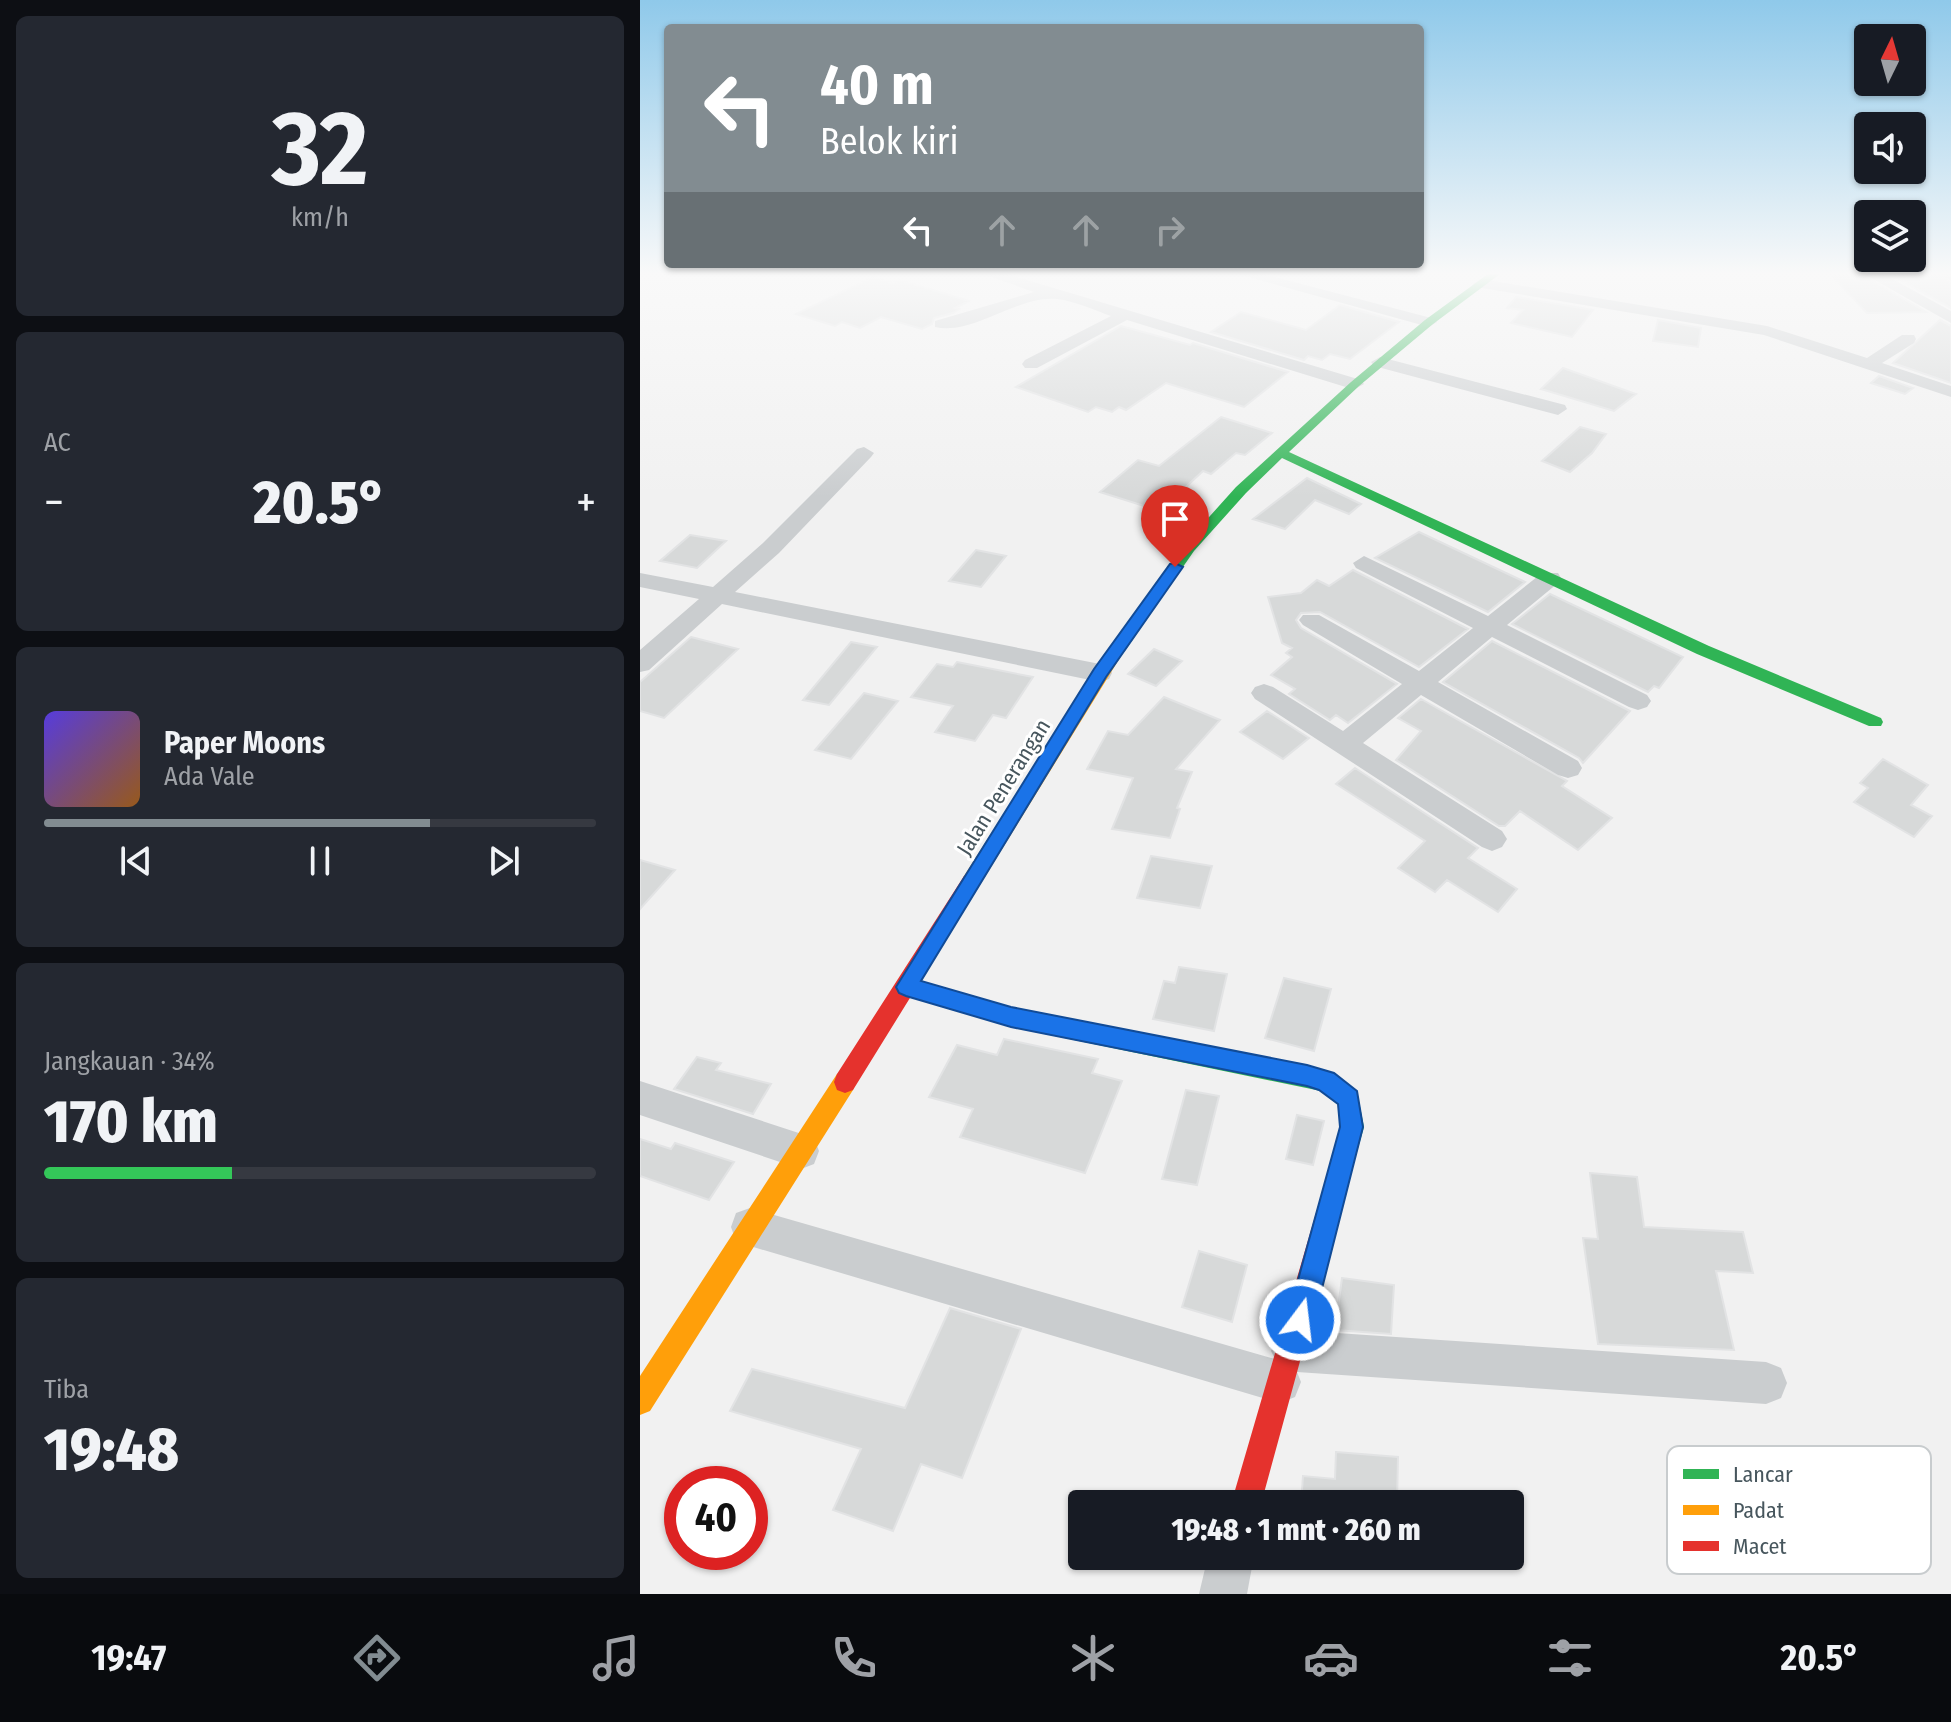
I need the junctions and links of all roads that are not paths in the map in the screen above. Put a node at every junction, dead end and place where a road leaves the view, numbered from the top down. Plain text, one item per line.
1 (1061, 348) edge
2 (1236, 348) edge
3 (1397, 348) edge
4 (1819, 348) edge
5 (1894, 348) edge
6 (1380, 362) junction
7 (1031, 364) dead end
8 (1868, 365) junction
9 (1355, 384) junction
10 (1951, 392) edge
11 (1558, 409) dead end
12 (864, 453) dead end
13 (1281, 453) junction
14 (1364, 563) dead end
15 (1550, 578) junction
16 (640, 580) edge
17 (718, 595) junction
18 (1311, 620) dead end
19 (1488, 628) junction
20 (640, 664) edge
21 (1100, 673) junction
22 (1421, 684) junction
23 (1264, 693) dead end
24 (1638, 701) dead end
25 (1875, 722) dead end
26 (1344, 744) junction
27 (1568, 768) dead end
28 (1492, 839) dead end
29 (906, 987) junction
30 (640, 1098) edge
31 (801, 1151) junction
32 (750, 1227) junction
33 (1286, 1367) junction
34 (1766, 1383) dead end
35 (640, 1401) edge
36 (1250, 1490) edge
37 (1228, 1570) edge
38 (1223, 1594) edge

1 - 7 street
2 - 9 street
3 - 6 street, Jalan Penerangan
4 - 8 street
5 - 8 street
6 - 9 street, Jalan Penerangan
6 - 11 street
8 - 10 street
9 - 13 street, Jalan Penerangan
12 - 17 street
13 - 15 street
13 - 21 street, Jalan Penerangan
14 - 19 street
15 - 19 street
15 - 25 street
16 - 17 street
17 - 20 street
17 - 21 street
18 - 22 street
19 - 22 street
19 - 24 street
21 - 29 street, Jalan Penerangan
22 - 26 street
22 - 27 street
23 - 26 street
26 - 28 street
29 - 31 street, Jalan Penerangan
29 - 33 street
30 - 31 street
31 - 32 street, Jalan Penerangan
32 - 33 street
32 - 35 street, Jalan Penerangan
33 - 34 street
33 - 36 street
37 - 38 street

